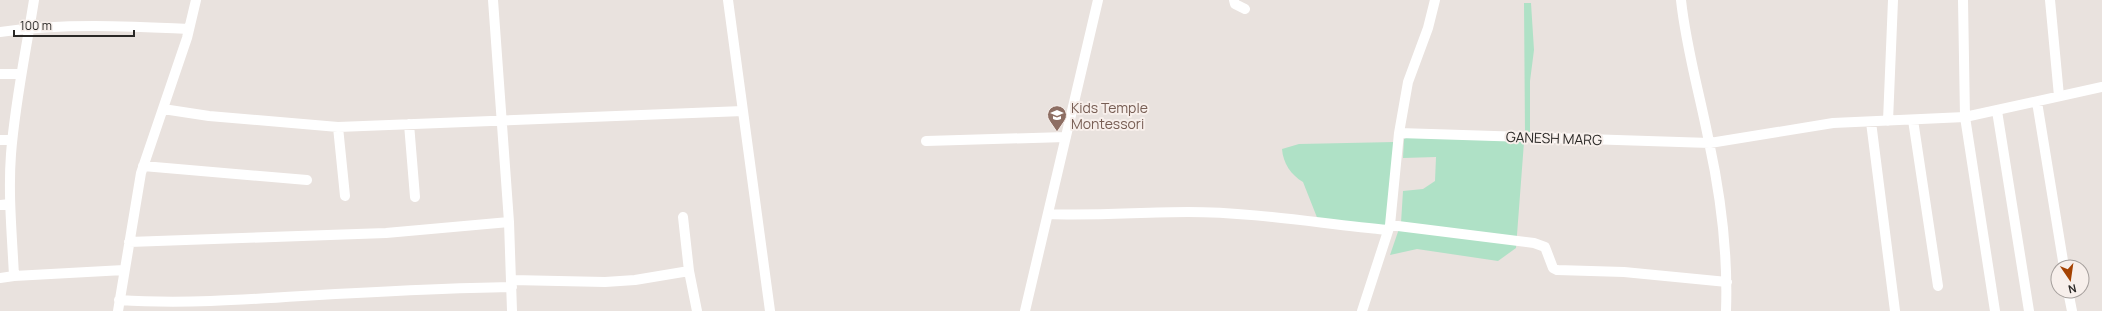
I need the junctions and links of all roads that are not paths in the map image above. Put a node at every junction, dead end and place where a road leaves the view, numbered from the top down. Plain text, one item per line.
1 (34, 0) edge
2 (196, 0) edge
3 (493, 0) edge
4 (728, 0) edge
5 (1098, 0) edge
6 (1234, 0) edge
7 (1435, 0) edge
8 (1681, 0) edge
9 (1893, 0) edge
10 (1963, 0) edge
11 (2050, 0) edge
12 (1245, 10) dead end
13 (30, 28) junction
14 (189, 29) junction
15 (0, 32) edge
16 (0, 74) edge
17 (21, 74) junction
18 (2102, 87) edge
19 (2059, 96) junction
20 (2037, 102) junction
21 (163, 109) junction
22 (743, 111) junction
23 (1997, 111) junction
24 (1965, 117) junction
25 (502, 119) junction
26 (1913, 120) junction
27 (1888, 121) junction
28 (1871, 122) junction
29 (410, 124) junction
30 (338, 127) junction
31 (1399, 133) junction
32 (1066, 137) junction
33 (0, 140) edge
34 (12, 140) junction
35 (926, 141) dead end
36 (1710, 143) junction
37 (143, 166) junction
38 (307, 180) dead end
39 (345, 196) dead end
40 (415, 197) dead end
41 (5, 205) edge
42 (1048, 214) junction
43 (683, 217) dead end
44 (509, 222) junction
45 (1389, 228) junction
46 (129, 242) junction
47 (2063, 259) edge
48 (124, 270) junction
49 (689, 271) junction
50 (14, 276) junction
51 (0, 278) edge
52 (1727, 282) junction
53 (512, 284) junction
54 (1938, 286) dead end
55 (2070, 299) edge
56 (119, 300) junction
57 (118, 311) edge
58 (512, 311) edge
59 (698, 311) edge
60 (770, 311) edge
61 (1025, 311) edge
62 (1362, 311) edge
63 (1726, 311) edge
64 (1896, 311) edge
65 (1995, 311) edge
66 (2029, 311) edge
67 (2072, 311) edge

1 - 13 street
2 - 14 street
3 - 25 street
4 - 22 street
5 - 32 street
6 - 12 street
7 - 31 street
8 - 36 street
9 - 27 street
10 - 24 street
11 - 19 street
13 - 14 street
13 - 15 street
13 - 17 street
14 - 21 street
16 - 17 street
17 - 34 street
18 - 19 street, GANESH MARG
19 - 20 street, GANESH MARG
20 - 23 street, GANESH MARG
20 - 47 street
21 - 30 street
21 - 37 street
22 - 25 street
22 - 60 street
23 - 24 street, GANESH MARG
23 - 66 street
24 - 26 street, GANESH MARG
24 - 65 street
25 - 29 street
25 - 44 street
26 - 27 street, GANESH MARG
26 - 54 street
27 - 28 street, GANESH MARG
28 - 36 street, GANESH MARG
28 - 64 street
29 - 30 street
29 - 40 street
30 - 39 street
31 - 36 street, GANESH MARG
31 - 45 street
32 - 35 street
32 - 42 street
33 - 34 street
34 - 41 street
36 - 52 street
37 - 38 street
37 - 46 street
41 - 50 street
42 - 45 street
42 - 61 street
43 - 49 street
44 - 46 street
44 - 53 street
45 - 52 street
45 - 62 street
46 - 48 street
48 - 50 street
48 - 56 street
49 - 53 street
49 - 59 street
50 - 51 street
52 - 63 street
53 - 56 street
53 - 58 street
55 - 67 street
56 - 57 street

